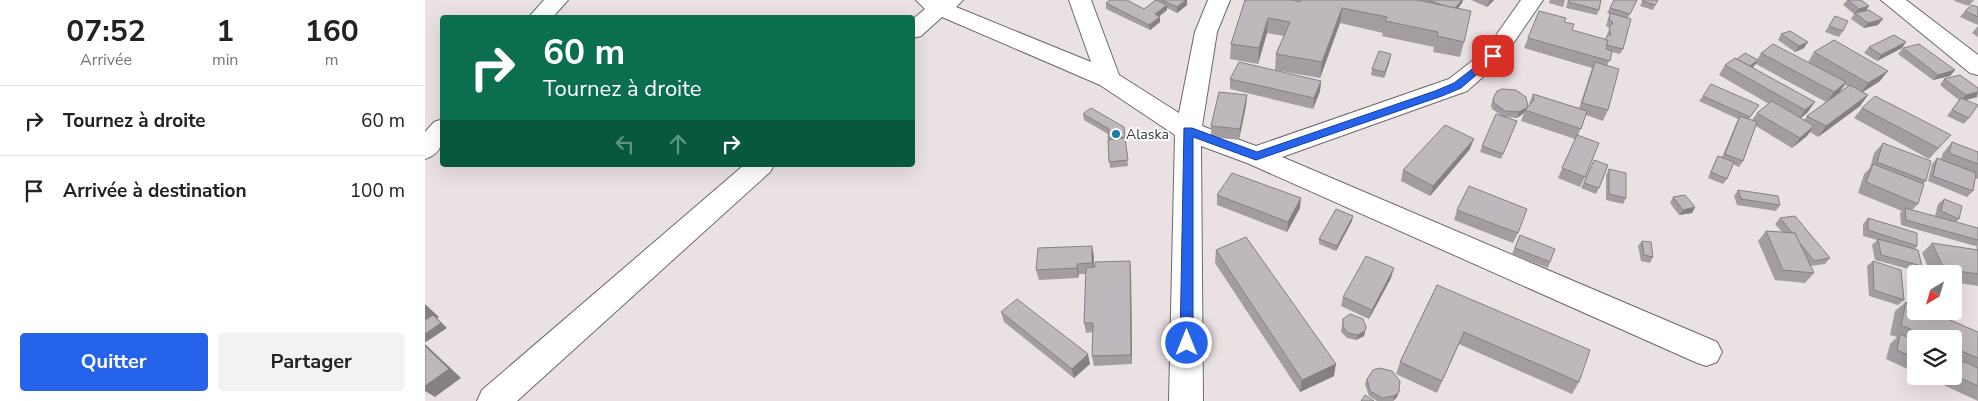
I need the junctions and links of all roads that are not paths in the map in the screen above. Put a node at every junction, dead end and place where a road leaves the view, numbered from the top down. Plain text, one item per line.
1 (557, 0) edge
2 (1080, 0) edge
3 (1219, 0) edge
4 (1531, 0) edge
5 (1892, 0) edge
6 (939, 3) edge
7 (542, 15) edge
8 (915, 29) edge
9 (1978, 68) edge
10 (1109, 79) junction
11 (1188, 130) junction
12 (440, 132) edge
13 (425, 150) edge
14 (1256, 156) junction
15 (759, 167) edge
16 (1706, 352) dead end
17 (494, 401) edge
18 (1186, 401) edge

1 - 7 street
2 - 10 street
3 - 11 street
4 - 14 street
5 - 9 street
6 - 8 street
6 - 10 street
10 - 11 street
11 - 14 street
11 - 18 street
12 - 13 street
14 - 16 street
15 - 17 street

